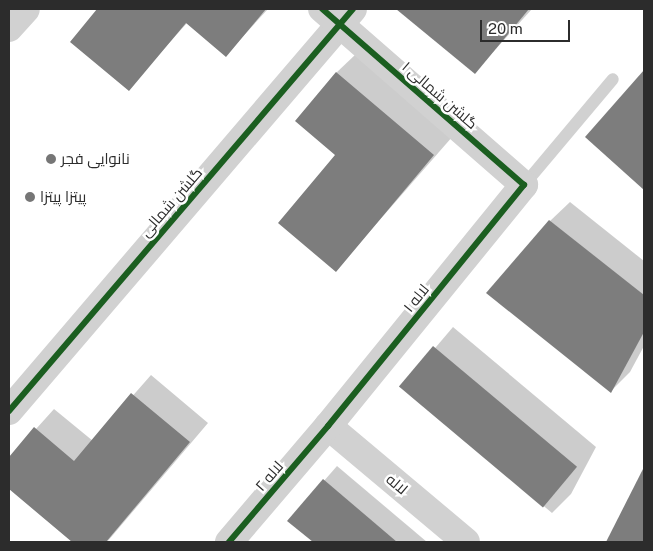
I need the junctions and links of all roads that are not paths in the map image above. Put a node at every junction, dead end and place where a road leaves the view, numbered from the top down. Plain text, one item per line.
1 (26, 9) edge
2 (338, 14) edge
3 (9, 28) edge
4 (613, 79) dead end
5 (524, 185) junction
6 (9, 411) edge
7 (328, 426) junction
8 (229, 542) edge
9 (466, 542) edge

1 - 3 street
2 - 5 street, گلشن شمالی ۱
2 - 6 street, گلشن شمالی
4 - 5 lane
5 - 7 street, لاله ۱
7 - 8 street, لاله ۲
7 - 9 street, لاله

